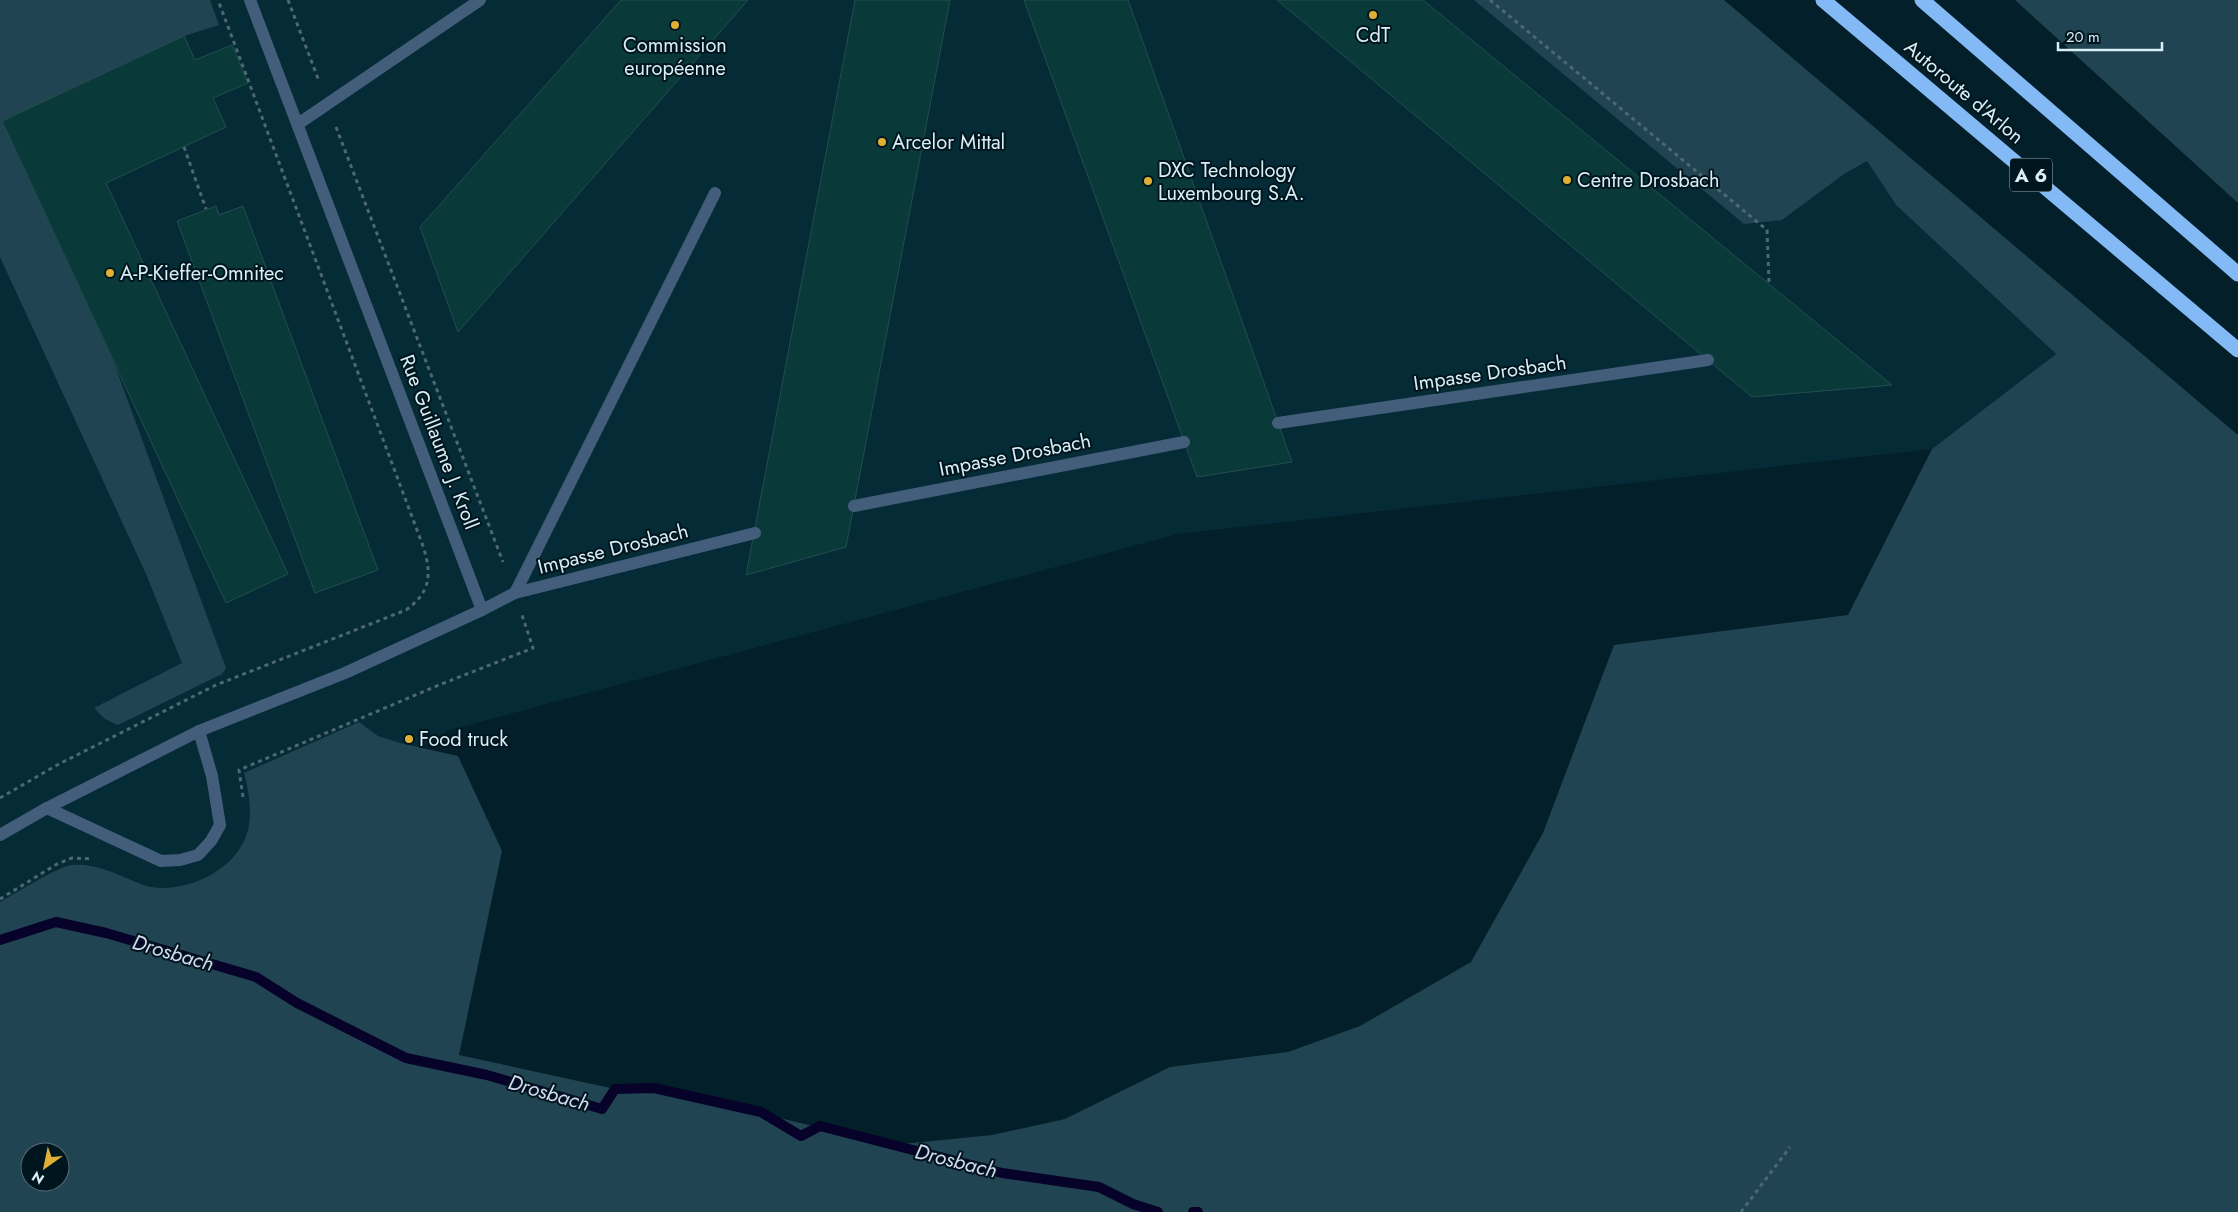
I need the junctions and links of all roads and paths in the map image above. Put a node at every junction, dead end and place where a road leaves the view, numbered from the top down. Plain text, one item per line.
1 (218, 0) edge
2 (250, 0) edge
3 (288, 0) edge
4 (480, 0) edge
5 (1490, 0) edge
6 (1823, 0) edge
7 (1922, 0) edge
8 (327, 104) junction
9 (298, 124) junction
10 (184, 147) dead end
11 (715, 193) dead end
12 (206, 209) dead end
13 (2238, 274) edge
14 (1769, 282) dead end
15 (2238, 350) edge
16 (1708, 360) dead end
17 (1278, 423) dead end
18 (1184, 442) dead end
19 (854, 506) dead end
20 (755, 533) dead end
21 (515, 593) junction
22 (482, 610) junction
23 (439, 685) dead end
24 (199, 731) junction
25 (0, 798) edge
26 (47, 808) junction
27 (0, 835) edge
28 (1790, 1147) dead end
29 (1741, 1212) edge

1 - 25 path
2 - 9 street, Rue Guillaume J. Kroll
3 - 8 path
4 - 8 street
5 - 14 path
6 - 15 highway, Autoroute d'Arlon / A 6
7 - 13 highway, Autoroute d'Arlon
8 - 9 street
8 - 21 path
9 - 22 street, Rue Guillaume J. Kroll
10 - 12 path
11 - 21 street
16 - 17 street, Impasse Drosbach
18 - 19 street, Impasse Drosbach
20 - 21 street, Impasse Drosbach
21 - 22 street, Impasse Drosbach
21 - 23 path
22 - 24 street
24 - 26 street
24 - 26 street
26 - 27 street
28 - 29 path

